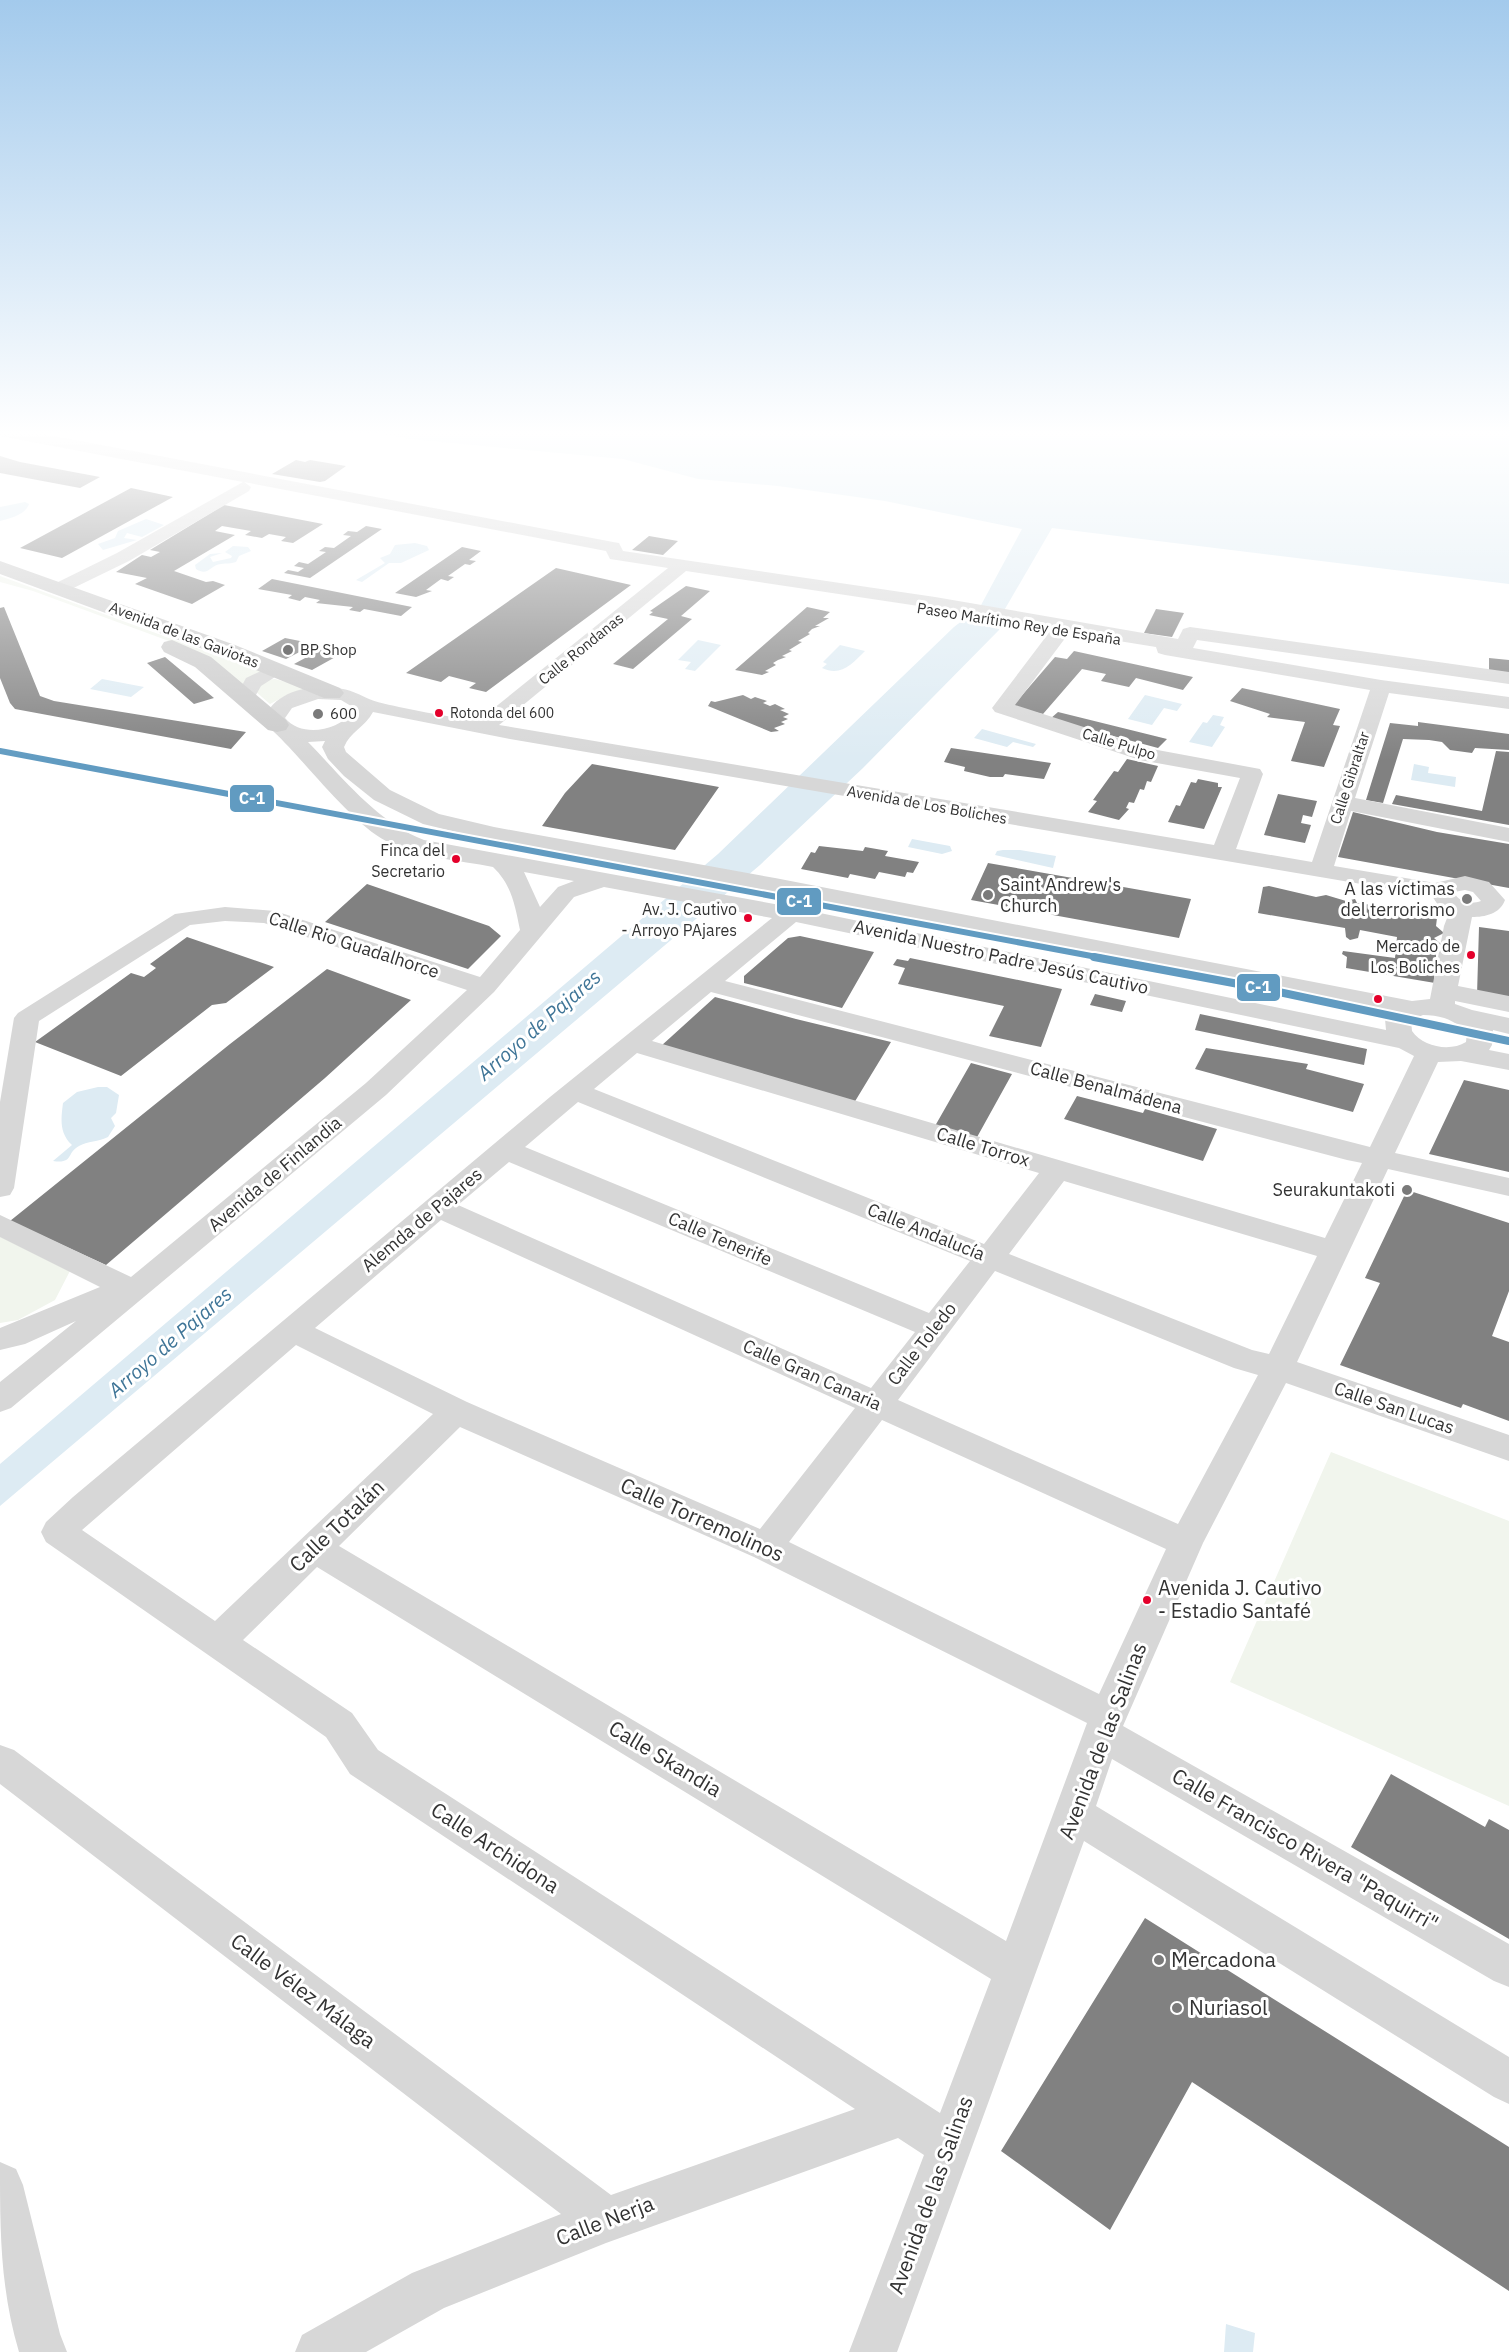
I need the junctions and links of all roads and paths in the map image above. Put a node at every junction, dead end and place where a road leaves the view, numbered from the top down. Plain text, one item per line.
1 (151, 540) edge
2 (527, 540) edge
3 (575, 540) edge
4 (0, 567) edge
5 (679, 568) junction
6 (0, 588) edge
7 (59, 589) junction
8 (945, 609) junction
9 (1041, 624) junction
10 (1061, 630) junction
11 (276, 670) junction
12 (1509, 678) edge
13 (1381, 686) junction
14 (332, 693) junction
15 (245, 698) junction
16 (1509, 703) edge
17 (360, 711) junction
18 (280, 727) junction
19 (482, 728) junction
20 (340, 731) junction
21 (1341, 802) junction
22 (1509, 835) edge
23 (1223, 853) junction
24 (501, 861) junction
25 (1321, 869) junction
26 (603, 880) junction
27 (1442, 891) junction
28 (1501, 901) edge
29 (1463, 909) junction
30 (791, 914) junction
31 (532, 930) junction
32 (705, 983) junction
33 (485, 987) junction
34 (1443, 999) junction
35 (1509, 1004) edge
36 (1412, 1009) junction
37 (1466, 1017) junction
38 (1509, 1026) edge
39 (632, 1043) junction
40 (1433, 1050) junction
41 (1509, 1062) edge
42 (575, 1091) junction
43 (506, 1150) junction
44 (1381, 1158) junction
45 (1057, 1170) junction
46 (1509, 1186) edge
47 (0, 1188) edge
48 (438, 1207) junction
49 (0, 1224) edge
50 (1334, 1251) junction
51 (989, 1258) junction
52 (132, 1290) junction
53 (935, 1328) junction
54 (292, 1330) junction
55 (0, 1339) edge
56 (1278, 1368) junction
57 (0, 1400) edge
58 (876, 1404) junction
59 (456, 1411) junction
60 (1509, 1448) edge
61 (58, 1532) joint
62 (1186, 1544) junction
63 (766, 1547) junction
64 (315, 1549) junction
65 (218, 1641) junction
66 (1105, 1725) junction
67 (0, 1762) edge
68 (1074, 1814) junction
69 (1509, 1968) edge
70 (1015, 1970) junction
71 (1509, 2082) edge
72 (902, 2114) junction
73 (949, 2145) junction
74 (0, 2185) edge
75 (606, 2220) junction
76 (43, 2352) edge
77 (319, 2352) edge
78 (873, 2352) edge

1 - 7 street
2 - 5 street, Paseo Marítimo Rey de España
3 - 8 street
4 - 7 main road, Avenida de las Gaviotas
5 - 8 street, Paseo Marítimo Rey de España
5 - 19 street, Calle Rondanas
6 - 15 main road, Avenida de las Gaviotas
7 - 11 main road, Avenida de las Gaviotas
8 - 9 street, Paseo Marítimo Rey de España
9 - 10 street, Paseo Marítimo Rey de España
9 - 12 street
10 - 13 street, Paseo Marítimo Rey de España
10 - 23 street, Calle Pulpo
11 - 14 main road, Avenida de las Gaviotas
11 - 15 street
13 - 16 street, Paseo Marítimo Rey de España
13 - 21 street, Calle Gibraltar
14 - 17 street
14 - 18 street
15 - 18 main road, Avenida de las Gaviotas
17 - 19 street, Avenida de Los Boliches
17 - 20 street
18 - 20 street
18 - 24 street, Avenida Nuestro Padre Jesús Cautivo
19 - 23 street, Avenida de Los Boliches
20 - 36 street, Avenida Nuestro Padre Jesús Cautivo
21 - 22 street
21 - 25 street, Calle Gibraltar
23 - 25 street, Avenida de Los Boliches
24 - 26 street, Avenida Nuestro Padre Jesús Cautivo
24 - 31 street
25 - 27 street, Avenida de Los Boliches
26 - 30 street, Avenida Nuestro Padre Jesús Cautivo
26 - 31 street, Avenida de Finlandia
27 - 28 street
27 - 29 street
28 - 29 street
29 - 34 street
30 - 32 street, Alemda de Pajares
30 - 40 street, Avenida Nuestro Padre Jesús Cautivo
31 - 33 street, Avenida de Finlandia
32 - 39 street, Alemda de Pajares
32 - 44 street, Calle Benalmádena
33 - 47 street, Calle Rio Guadalhorce
33 - 52 street, Avenida de Finlandia
34 - 35 street
34 - 36 street, Avenida Nuestro Padre Jesús Cautivo
34 - 37 street
36 - 40 street
37 - 38 street
37 - 40 street, Avenida de las Salinas
39 - 42 street, Alemda de Pajares
39 - 45 street, Calle Torrox
40 - 41 street, Avenida Nuestro Padre Jesús Cautivo
40 - 44 street, Avenida de las Salinas
42 - 43 street, Alemda de Pajares
42 - 51 street, Calle Andalucía
43 - 48 street, Alemda de Pajares
43 - 53 street, Calle Tenerife
44 - 46 street, Calle Benalmádena
44 - 50 street, Avenida de las Salinas
45 - 50 street, Calle Torrox
45 - 51 street, Calle Toledo
48 - 54 street, Alemda de Pajares
48 - 58 street, Calle Gran Canaria
49 - 52 street
50 - 56 street, Avenida de las Salinas
51 - 53 street, Calle Toledo
51 - 56 street, Calle Andalucía
52 - 55 street
52 - 57 street, Avenida de Finlandia
53 - 58 street, Calle Toledo
54 - 59 street, Calle Torremolinos
54 - 61 street, Alemda de Pajares
56 - 60 street, Calle San Lucas
56 - 62 street, Avenida de las Salinas
58 - 62 street, Calle Gran Canaria
58 - 63 street, Calle Toledo
59 - 63 street, Calle Torremolinos
59 - 64 street, Calle Totalán
61 - 65 street, Calle Archidona
62 - 66 street, Avenida de las Salinas
63 - 66 street, Calle Torremolinos
64 - 65 street, Calle Totalán
64 - 70 street, Calle Skandia
65 - 72 street, Calle Archidona
66 - 68 street, Avenida de las Salinas
66 - 69 street, Calle Francisco Rivera "Paquirri"
67 - 75 street, Calle Vélez Málaga
68 - 70 street, Avenida de las Salinas
68 - 71 street
70 - 73 street, Avenida de las Salinas
72 - 73 street, Calle Archidona
72 - 75 street, Calle Nerja
73 - 78 street, Avenida de las Salinas
74 - 76 street
75 - 77 street, Calle Nerja

